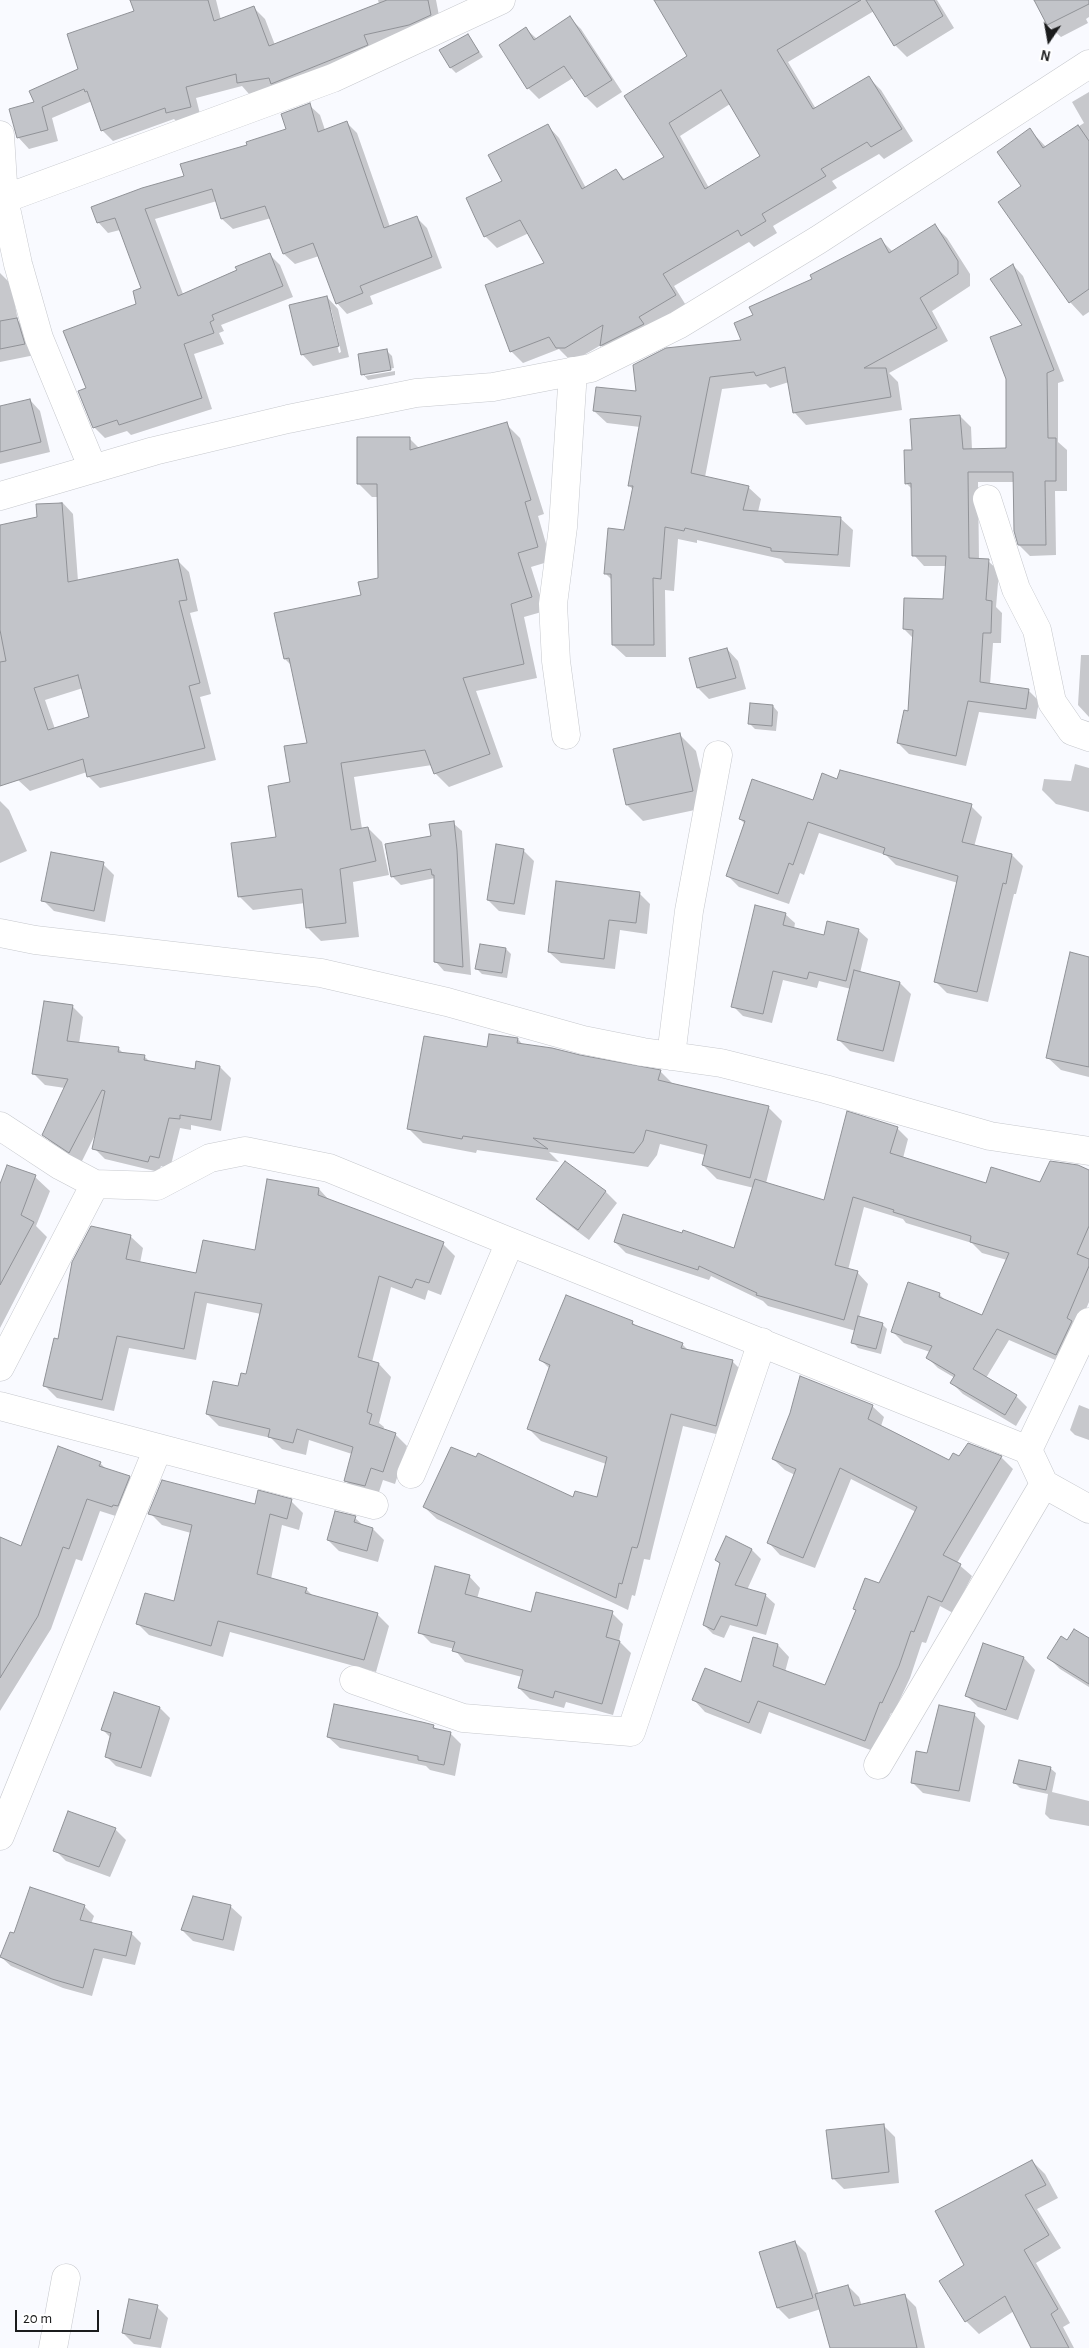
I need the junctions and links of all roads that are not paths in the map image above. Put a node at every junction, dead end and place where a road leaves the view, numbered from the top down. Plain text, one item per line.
1 (501, 0) edge
2 (1089, 64) edge
3 (0, 135) edge
4 (4, 199) junction
5 (573, 372) junction
6 (93, 469) junction
7 (0, 496) edge
8 (987, 499) dead end
9 (566, 735) dead end
10 (1089, 737) edge
11 (718, 755) dead end
12 (0, 933) edge
13 (670, 1056) junction
14 (0, 1126) edge
15 (1089, 1151) edge
16 (95, 1184) junction
17 (510, 1242) junction
18 (1089, 1322) edge
19 (762, 1342) junction
20 (0, 1366) edge
21 (0, 1406) edge
22 (158, 1448) junction
23 (1028, 1450) junction
24 (411, 1474) dead end
25 (1044, 1484) junction
26 (374, 1505) dead end
27 (1089, 1509) edge
28 (354, 1680) dead end
29 (878, 1765) dead end
30 (0, 1836) edge
31 (66, 2278) dead end
32 (53, 2348) edge

1 - 4 street
2 - 5 street
3 - 4 street
4 - 6 street
5 - 6 street
5 - 9 street
6 - 7 street
8 - 10 street
11 - 13 street
12 - 13 street
13 - 15 street
14 - 16 street
16 - 17 street
16 - 20 street
17 - 19 street
17 - 24 street
18 - 23 street
19 - 23 street
19 - 28 street
21 - 22 street
22 - 26 street
22 - 30 street
23 - 25 street
25 - 27 street
25 - 29 street
31 - 32 street

